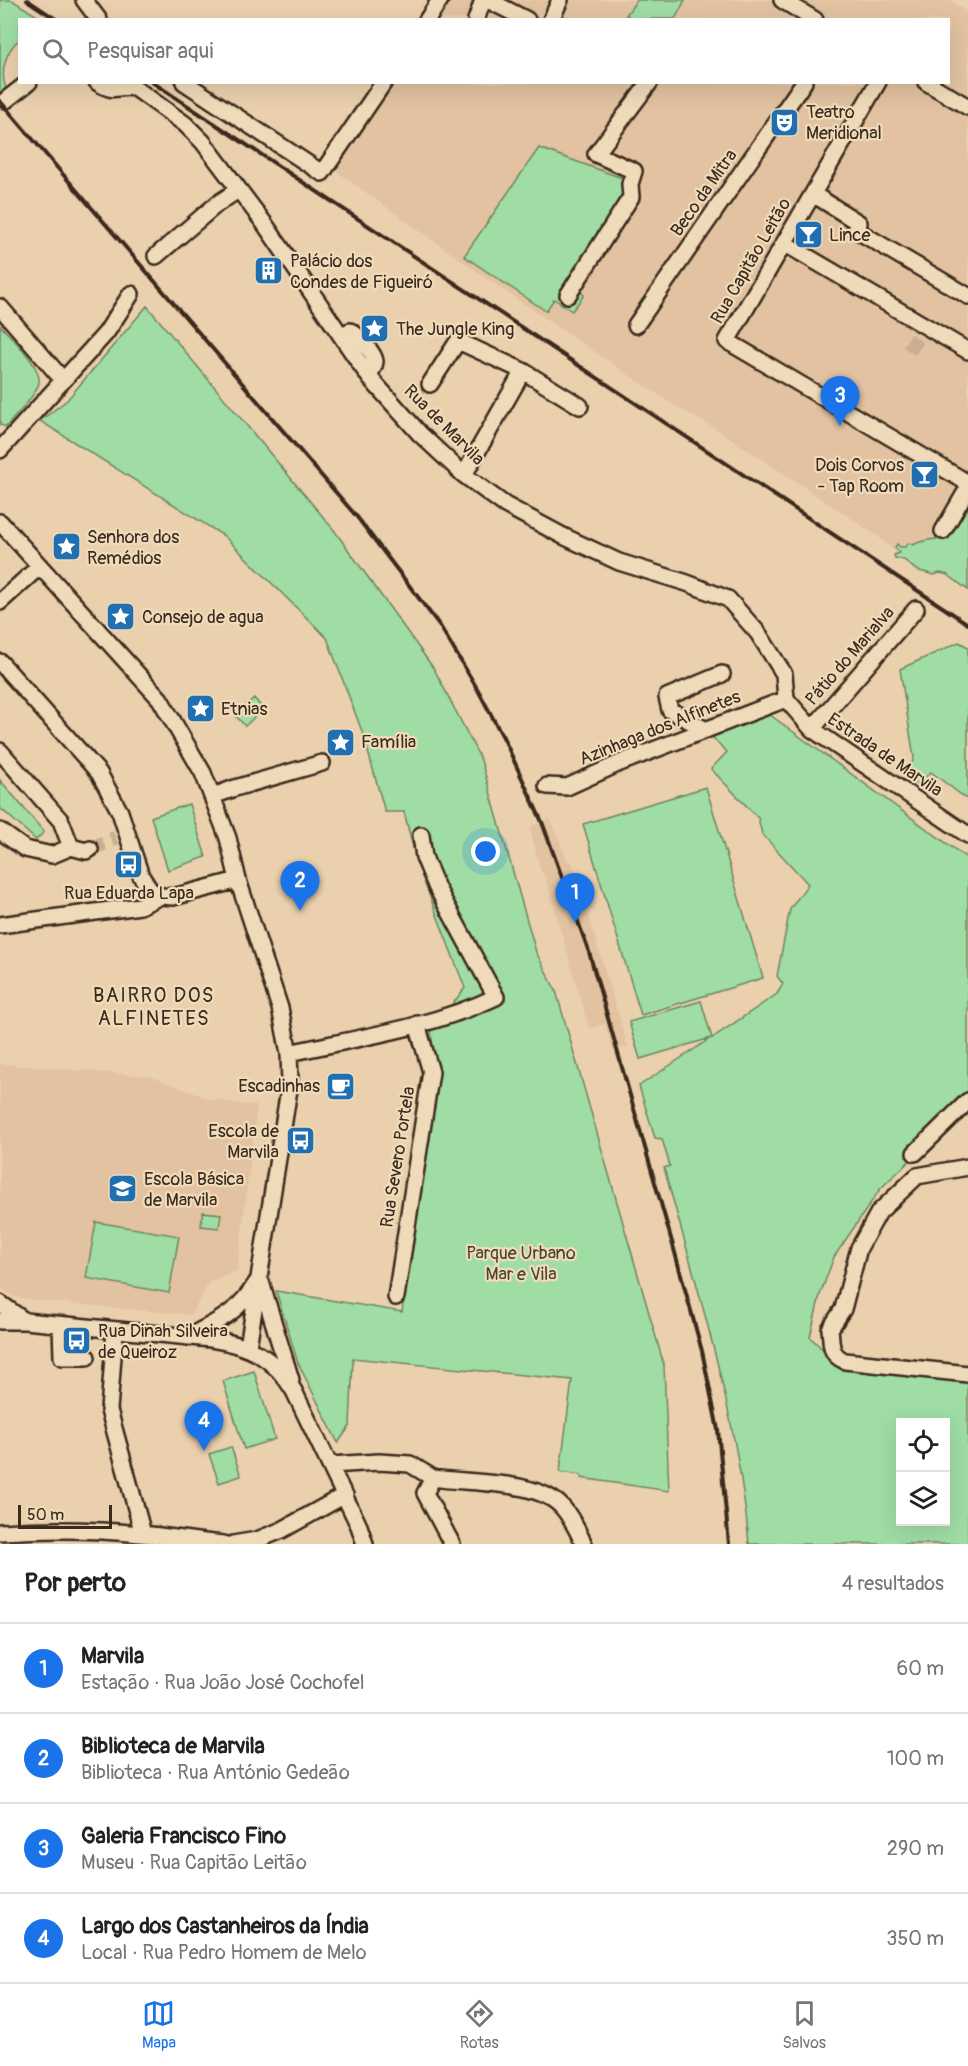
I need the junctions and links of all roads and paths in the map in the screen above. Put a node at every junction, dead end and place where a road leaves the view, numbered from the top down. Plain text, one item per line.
1 (84, 0) edge
2 (440, 0) edge
3 (483, 0) edge
4 (488, 0) edge
5 (560, 0) edge
6 (782, 0) edge
7 (98, 18) edge
8 (428, 18) edge
9 (478, 18) edge
10 (523, 18) edge
11 (552, 18) edge
12 (813, 18) edge
13 (26, 84) edge
14 (100, 84) edge
15 (187, 84) edge
16 (383, 84) edge
17 (648, 84) edge
18 (803, 84) edge
19 (877, 84) edge
20 (929, 84) edge
21 (6, 100) dead end
22 (968, 107) edge
23 (238, 190) junction
24 (813, 194) junction
25 (784, 243) junction
26 (156, 256) dead end
27 (131, 294) dead end
28 (568, 295) dead end
29 (968, 296) edge
30 (0, 307) edge
31 (636, 325) dead end
32 (968, 351) edge
33 (523, 371) junction
34 (63, 380) junction
35 (430, 384) dead end
36 (580, 406) dead end
37 (0, 450) edge
38 (464, 475) junction
39 (968, 483) edge
40 (968, 488) edge
41 (0, 522) edge
42 (943, 531) dead end
43 (40, 566) junction
44 (0, 602) edge
45 (916, 609) dead end
46 (0, 662) edge
47 (722, 674) dead end
48 (786, 699) junction
49 (812, 729) junction
50 (706, 730) junction
51 (0, 751) edge
52 (322, 763) dead end
53 (547, 786) dead end
54 (213, 796) junction
55 (0, 831) edge
56 (421, 835) dead end
57 (968, 835) edge
58 (71, 847) junction
59 (90, 849) tunnel mouth
60 (238, 880) junction
61 (161, 896) junction
62 (0, 925) edge
63 (417, 1024) junction
64 (289, 1053) junction
65 (968, 1101) edge
66 (915, 1153) dead end
67 (968, 1167) edge
68 (260, 1277) junction
69 (396, 1297) dead end
70 (0, 1304) edge
71 (0, 1321) edge
72 (25, 1321) junction
73 (61, 1324) junction
74 (115, 1330) junction
75 (188, 1336) junction
76 (248, 1347) junction
77 (87, 1357) dead end
78 (968, 1374) edge
79 (294, 1391) junction
80 (330, 1465) junction
81 (433, 1478) junction
82 (345, 1495) junction
83 (0, 1532) edge
84 (143, 1534) junction
85 (224, 1544) edge
86 (233, 1544) edge
87 (365, 1544) edge
88 (452, 1544) edge
89 (584, 1544) edge

1 - 7 street
2 - 8 street
3 - 9 street
4 - 10 street
5 - 11 street
6 - 12 street
13 - 21 street
14 - 23 street, Rua de Marvila
15 - 16 street
17 - 28 street
18 - 31 street, Beco da Mitra
19 - 24 street, Rua Capitão Leitão
20 - 22 street
23 - 26 street
23 - 38 street, Rua de Marvila
24 - 25 street, Rua Capitão Leitão
24 - 29 street
25 - 32 street
25 - 39 street, Rua Capitão Leitão
27 - 34 street
30 - 34 street
33 - 35 street
33 - 36 street
33 - 38 street
34 - 37 street
38 - 48 street, Rua de Marvila
40 - 42 street
41 - 43 street
43 - 44 street
43 - 54 street
45 - 49 street, Pátio do Marialva
46 - 61 street
47 - 50 street
48 - 49 street, Estrada de Marvila
48 - 50 street, Azinhaga dos Alfinetes
49 - 57 street, Estrada de Marvila
50 - 53 street, Azinhaga dos Alfinetes
51 - 58 street
52 - 54 street
54 - 60 street
55 - 58 street
56 - 63 street
58 - 59 street
60 - 61 street
60 - 64 street
61 - 62 street
63 - 64 street
63 - 69 street, Rua Severo Portela
64 - 68 street
65 - 66 street
67 - 78 street
68 - 75 street
68 - 76 street
68 - 79 street
70 - 72 street
71 - 72 street
72 - 73 street
73 - 74 street
73 - 77 street
74 - 75 street
74 - 84 street
75 - 76 street
76 - 79 street
79 - 80 street
80 - 81 street
80 - 82 street
81 - 88 street
81 - 89 street
82 - 86 street
82 - 87 street
83 - 84 street
84 - 85 street

